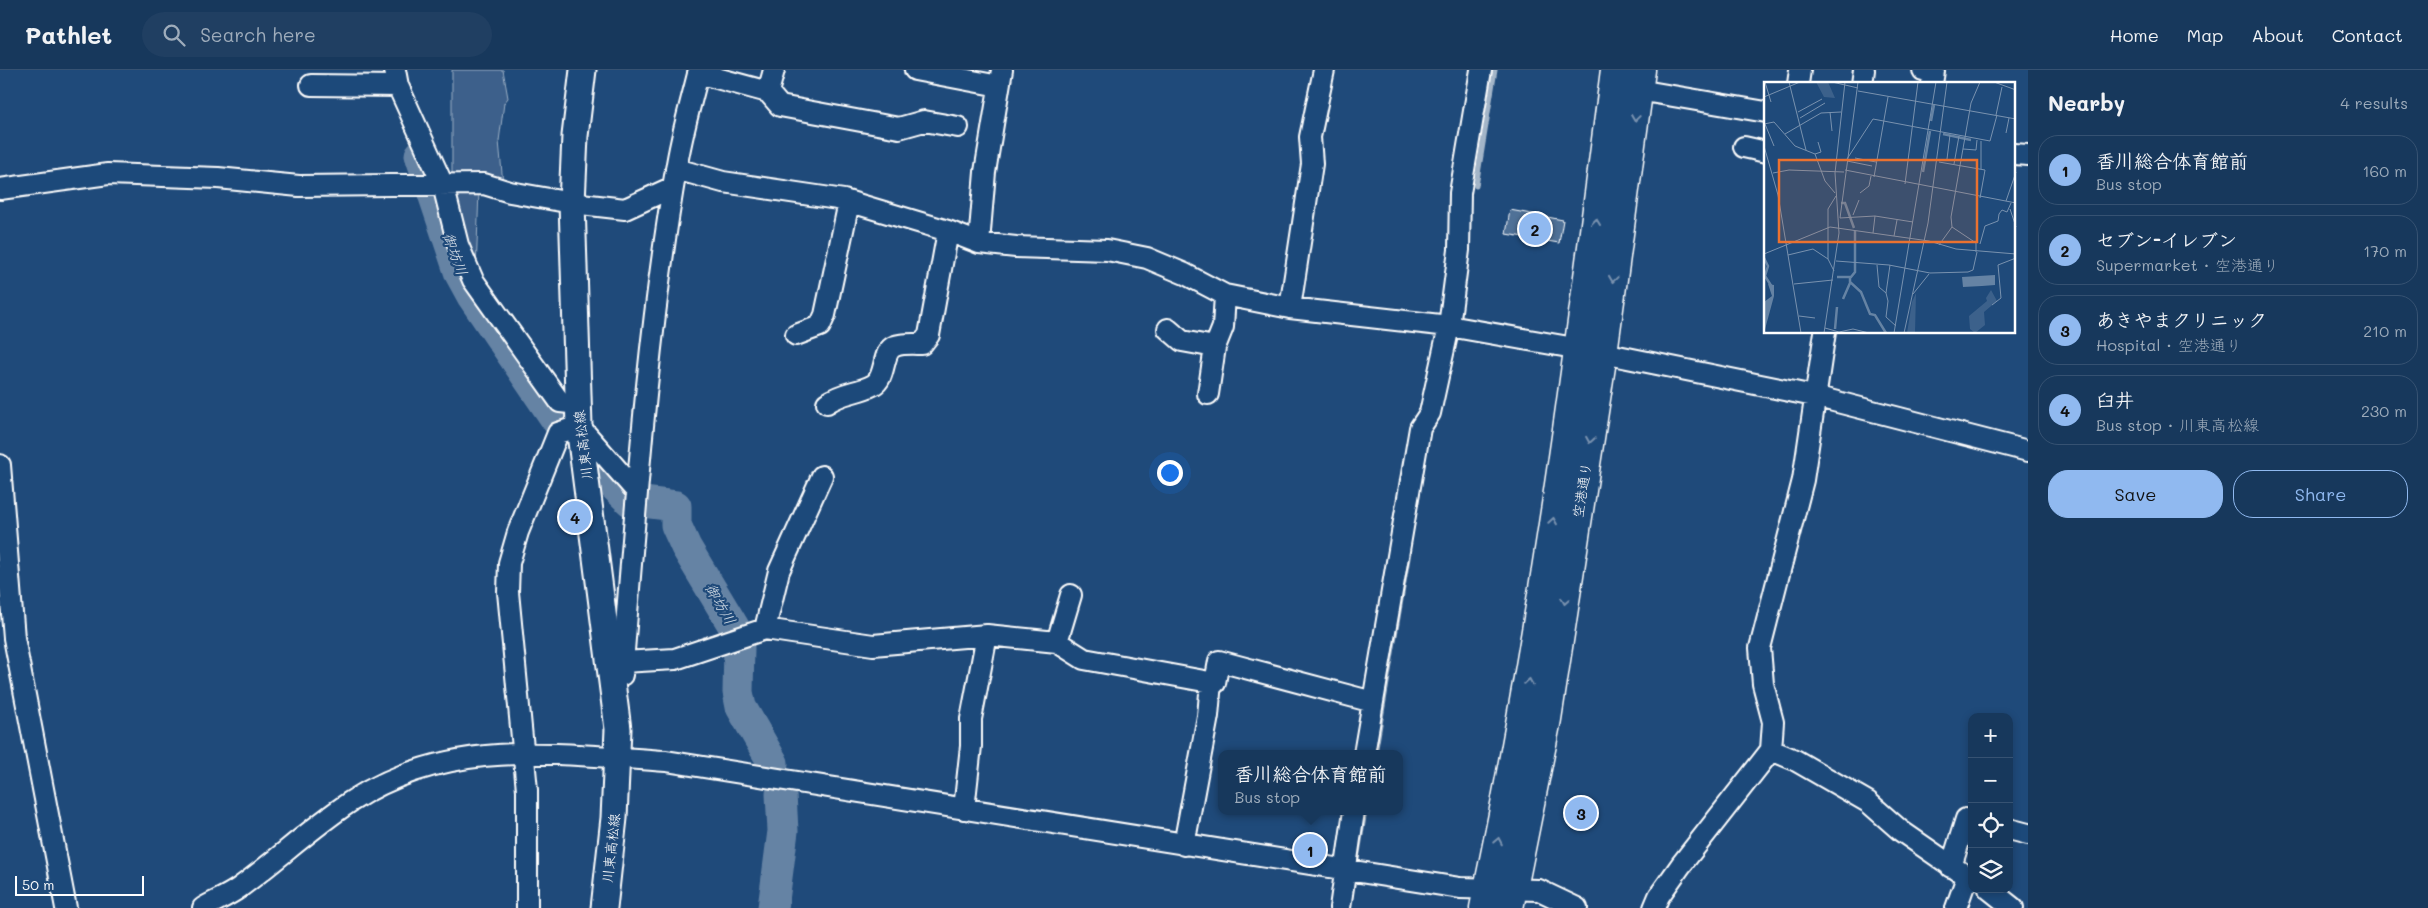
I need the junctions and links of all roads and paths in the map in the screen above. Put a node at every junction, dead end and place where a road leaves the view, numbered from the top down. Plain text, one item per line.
1 (583, 70) edge
2 (774, 70) edge
3 (915, 70) edge
4 (1324, 70) edge
5 (1481, 70) edge
6 (1615, 70) edge
7 (1923, 70) edge
8 (698, 71) edge
9 (1001, 78) edge
10 (1640, 80) edge
11 (394, 82) edge
12 (1932, 82) edge
13 (312, 85) dead end
14 (768, 92) junction
15 (1764, 111) edge
16 (958, 127) dead end
17 (1744, 148) dead end
18 (1764, 152) edge
19 (675, 178) junction
20 (434, 185) junction
21 (0, 189) edge
22 (849, 202) junction
23 (572, 203) junction
24 (948, 231) junction
25 (979, 243) junction
26 (1226, 295) junction
27 (1290, 308) junction
28 (1449, 326) junction
29 (1168, 329) dead end
30 (1825, 334) edge
31 (796, 335) dead end
32 (1215, 347) junction
33 (1591, 351) junction
34 (1208, 394) dead end
35 (1814, 396) junction
36 (827, 403) dead end
37 (579, 415) junction
38 (2028, 451) edge
39 (0, 465) edge
40 (822, 476) dead end
41 (637, 492) junction
42 (1071, 595) dead end
43 (765, 630) junction
44 (986, 635) junction
45 (1057, 642) junction
46 (623, 662) junction
47 (1211, 682) junction
48 (1373, 702) junction
49 (618, 729) junction
50 (1365, 750) edge
51 (1771, 750) junction
52 (522, 753) junction
53 (617, 758) junction
54 (964, 809) junction
55 (1353, 815) edge
56 (1962, 818) edge
57 (2013, 830) edge
58 (2028, 834) edge
59 (1184, 845) junction
60 (1346, 871) junction
61 (1963, 874) edge
62 (1994, 893) edge
63 (1498, 899) edge
64 (66, 908) edge
65 (203, 908) edge
66 (527, 908) edge
67 (604, 908) edge
68 (1340, 908) edge
69 (1577, 908) edge
70 (1654, 908) edge
71 (1956, 908) edge
72 (2014, 908) edge

1 - 23 main road, 川東高松線
2 - 14 street
3 - 9 street
4 - 27 street
5 - 28 street
33 -> 6 highway, 空港通り
7 - 12 street
8 - 14 street
8 - 19 street
9 - 25 street
10 - 15 street
10 -> 33 highway, 空港通り
11 - 13 street
11 - 20 street
14 - 16 street
17 - 18 street
19 - 22 street
19 - 23 street
19 - 41 street
20 - 21 street
20 - 23 street
20 - 37 street
22 - 24 street
22 - 31 street
23 - 37 main road, 川東高松線
24 - 25 street
24 - 36 street
25 - 26 street
26 - 27 street
26 - 32 street
27 - 28 street
28 - 33 street
28 - 48 street
29 - 32 street
30 - 35 street
32 - 34 street
33 - 35 street
33 - 63 highway, 空港通り
35 - 38 street
35 - 51 street
37 - 41 street
37 - 49 main road, 川東高松線
37 - 52 street
39 - 64 street
40 - 43 street
41 - 46 street
42 - 45 street
43 - 44 street
43 - 46 street
44 - 45 street
44 - 54 street
45 - 47 street
46 - 49 street
47 - 48 street
47 - 59 street
48 - 50 street
49 - 53 main road, 川東高松線
51 - 61 street
51 - 70 street
52 - 53 street
52 - 65 street
52 - 66 street
53 - 54 street
53 - 67 main road, 川東高松線
54 - 59 street
55 - 60 street
56 - 61 street
57 - 58 street
59 - 60 street
60 - 63 street
60 - 68 street
61 - 71 street
62 - 72 street
63 - 69 street

